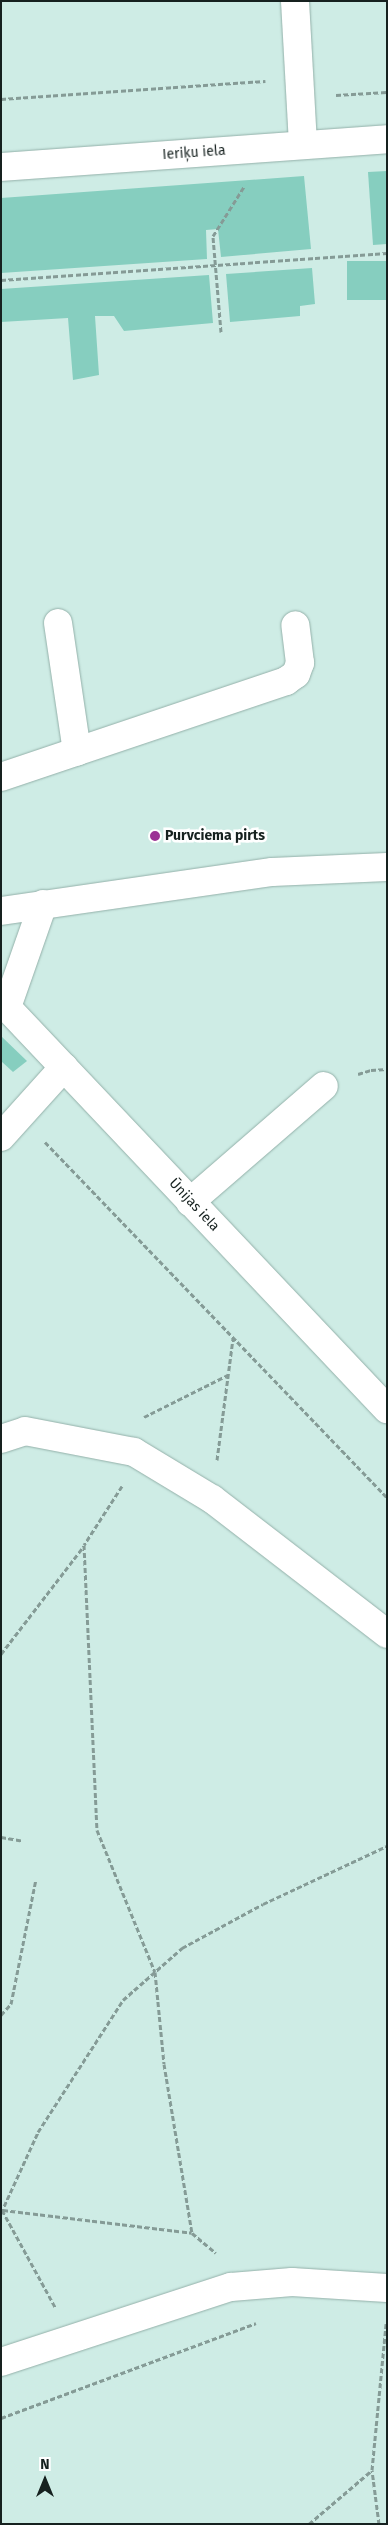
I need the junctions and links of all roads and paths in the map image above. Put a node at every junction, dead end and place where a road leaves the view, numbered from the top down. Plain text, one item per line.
1 (295, 1) edge
2 (300, 88) junction
3 (387, 92) edge
4 (1, 99) edge
5 (387, 139) edge
6 (303, 145) junction
7 (270, 148) junction
8 (1, 167) edge
9 (387, 253) edge
10 (215, 265) junction
11 (1, 280) edge
12 (221, 332) dead end
13 (58, 623) dead end
14 (295, 624) dead end
15 (77, 752) junction
16 (1, 777) edge
17 (387, 868) edge
18 (43, 904) junction
19 (1, 911) edge
20 (4, 1004) edge
21 (64, 1067) junction
22 (324, 1086) dead end
23 (19, 1116) junction
24 (1, 1137) edge
25 (190, 1202) junction
26 (233, 1337) junction
27 (228, 1375) junction
28 (387, 1409) edge
29 (1, 1439) edge
30 (96, 1445) junction
31 (142, 1456) junction
32 (387, 1497) edge
33 (212, 1499) junction
34 (84, 1545) junction
35 (387, 1634) edge
36 (1, 1654) edge
37 (1, 1837) edge
38 (23, 1841) dead end
39 (387, 1846) edge
40 (36, 1880) dead end
41 (155, 1972) junction
42 (1, 2015) edge
43 (2, 2211) edge
44 (192, 2233) junction
45 (253, 2285) junction
46 (387, 2288) edge
47 (386, 2320) edge
48 (72, 2339) junction
49 (1, 2362) edge
50 (1, 2418) edge
51 (372, 2470) junction
52 (309, 2524) edge
53 (379, 2524) edge

1 - 2 street
2 - 3 path
2 - 4 path
2 - 6 street
5 - 6 street, Ieriķu iela
6 - 7 street, Ieriķu iela
7 - 8 street, Ieriķu iela
7 - 10 path
9 - 10 path
10 - 11 path
10 - 12 path
13 - 15 street
14 - 15 street
15 - 16 street
17 - 18 street
18 - 19 street
18 - 20 street
20 - 21 street, Ūnijas iela
21 - 23 street
21 - 25 street, Ūnijas iela
22 - 25 street
23 - 24 street
23 - 26 path
25 - 28 street, Ūnijas iela
26 - 27 path
26 - 32 path
27 - 30 path
27 - 33 path
29 - 30 street
30 - 31 street
31 - 33 street
31 - 34 path
33 - 35 street
34 - 36 path
34 - 41 path
37 - 38 path
39 - 41 path
40 - 42 path
41 - 43 path
41 - 44 path
43 - 44 path
43 - 48 path
44 - 45 path
45 - 46 street
45 - 48 street
45 - 50 path
47 - 51 path
48 - 49 street
51 - 52 path
51 - 53 path

